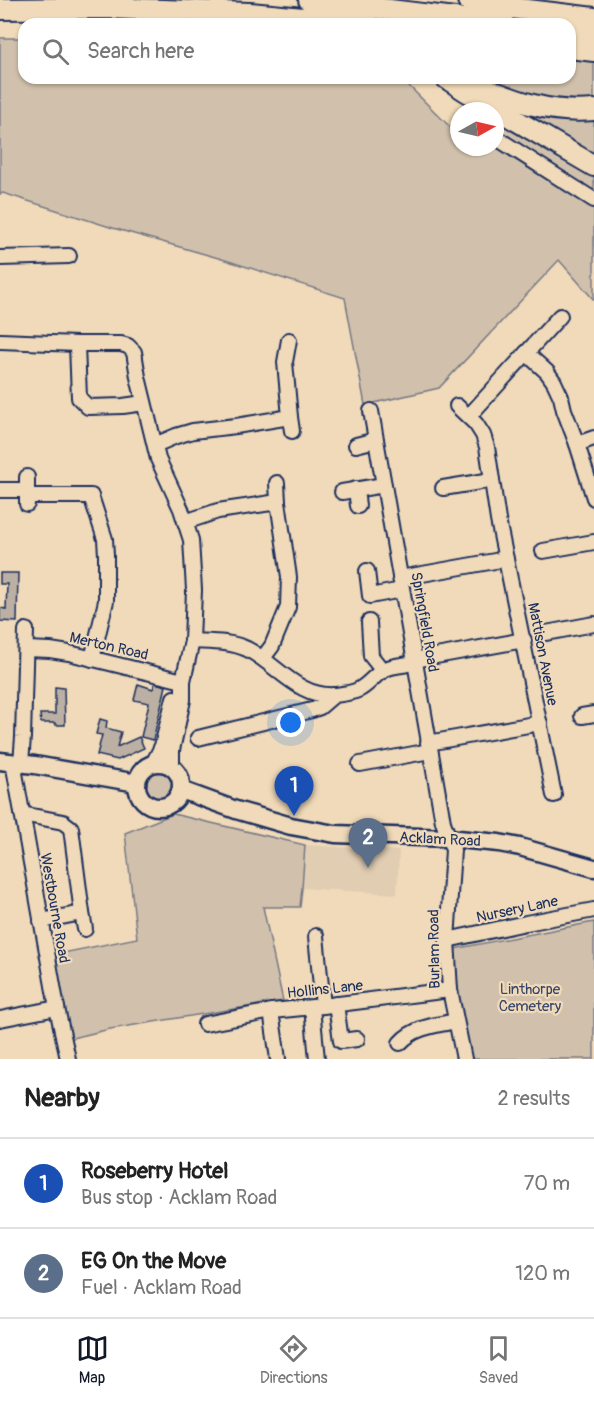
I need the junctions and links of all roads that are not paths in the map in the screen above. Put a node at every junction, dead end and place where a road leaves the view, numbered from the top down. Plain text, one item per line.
1 (309, 0) edge
2 (468, 0) edge
3 (520, 0) edge
4 (594, 6) edge
5 (0, 9) edge
6 (32, 9) junction
7 (171, 11) junction
8 (93, 18) edge
9 (212, 18) edge
10 (303, 18) edge
11 (455, 18) edge
12 (594, 18) edge
13 (576, 33) edge
14 (594, 35) edge
15 (576, 49) edge
16 (594, 51) edge
17 (455, 84) edge
18 (473, 84) edge
19 (594, 110) edge
20 (504, 143) edge
21 (594, 166) edge
22 (594, 200) edge
23 (69, 256) dead end
24 (0, 258) edge
25 (560, 315) dead end
26 (289, 340) dead end
27 (0, 341) edge
28 (77, 344) junction
29 (526, 353) junction
30 (144, 403) junction
31 (458, 406) dead end
32 (371, 411) dead end
33 (469, 416) junction
34 (594, 438) edge
35 (376, 440) junction
36 (356, 444) dead end
37 (578, 444) junction
38 (157, 452) junction
39 (492, 480) junction
40 (277, 483) dead end
41 (384, 484) junction
42 (442, 488) dead end
43 (356, 489) junction
44 (0, 490) edge
45 (342, 492) dead end
46 (594, 498) edge
47 (278, 502) junction
48 (358, 506) dead end
49 (185, 522) junction
50 (594, 542) edge
51 (543, 550) dead end
52 (506, 559) junction
53 (367, 571) dead end
54 (401, 584) junction
55 (370, 596) junction
56 (594, 624) edge
57 (26, 630) dead end
58 (546, 633) dead end
59 (524, 640) junction
60 (192, 641) junction
61 (26, 649) junction
62 (92, 658) junction
63 (263, 658) junction
64 (415, 662) junction
65 (380, 673) junction
66 (183, 681) junction
67 (334, 695) junction
68 (540, 723) junction
69 (198, 738) dead end
70 (429, 747) junction
71 (11, 762) edge
72 (153, 764) junction
73 (360, 764) dead end
74 (172, 767) junction
75 (137, 783) junction
76 (181, 790) junction
77 (554, 795) dead end
78 (22, 814) junction
79 (448, 838) junction
80 (594, 868) edge
81 (594, 910) edge
82 (82, 913) junction
83 (40, 921) junction
84 (85, 929) dead end
85 (316, 936) dead end
86 (447, 940) junction
87 (450, 990) junction
88 (324, 1006) junction
89 (57, 1008) junction
90 (271, 1011) junction
91 (0, 1019) edge
92 (456, 1021) junction
93 (205, 1024) dead end
94 (357, 1039) dead end
95 (400, 1043) dead end
96 (68, 1059) edge
97 (278, 1059) edge
98 (316, 1059) edge
99 (464, 1059) edge

1 - 11 highway
2 - 12 highway
3 - 4 highway
5 - 6 highway
6 - 7 highway
6 - 8 highway
7 - 9 highway
7 - 10 highway
13 - 14 highway
15 - 16 highway
17 - 21 highway
18 - 19 highway
20 - 22 street
23 - 24 street
25 - 29 street
26 - 38 street
27 - 28 street
28 - 30 street
28 - 30 street
29 - 33 street
29 - 37 street
30 - 38 street
31 - 33 street, Mattison Avenue
32 - 35 street, Springfield Road
33 - 39 street, Mattison Avenue
34 - 37 street
35 - 36 street
35 - 41 street, Springfield Road
37 - 46 street
38 - 49 street
39 - 42 street
39 - 52 street, Mattison Avenue
40 - 47 street
41 - 43 street
41 - 54 street, Springfield Road
43 - 45 street
43 - 48 street
44 - 62 street
47 - 49 street
47 - 63 street
49 - 60 street
50 - 51 street
52 - 54 street
52 - 59 street, Mattison Avenue
53 - 55 street
54 - 55 street
54 - 64 street, Springfield Road
55 - 65 street
56 - 58 street
57 - 61 street, Westbourne Road
59 - 64 street
59 - 68 street, Mattison Avenue
60 - 63 street
60 - 66 street
61 - 62 street, Merton Road
61 - 71 street, Westbourne Road
62 - 66 street, Merton Road
63 - 67 street
64 - 65 street
64 - 70 street, Springfield Road
65 - 67 street
66 - 72 street
66 - 74 street
67 - 69 street
68 - 70 street
68 - 77 street, Mattison Avenue
70 - 73 street
70 - 79 street, Springfield Road
71 - 75 main road
71 - 78 street, Westbourne Road
72 - 74 main road
72 - 75 main road
74 - 76 main road
75 - 76 main road
76 - 79 main road, Acklam Road
78 - 82 street
78 - 83 street, Westbourne Road
79 - 80 main road, Acklam Road
79 - 86 street, Burlam Road
81 - 86 street, Nursery Lane
82 - 83 street
82 - 84 street
83 - 89 street, Westbourne Road
85 - 88 street
86 - 87 street, Burlam Road
87 - 88 street, Hollins Lane
87 - 92 street, Burlam Road
88 - 90 street, Hollins Lane
88 - 94 street
88 - 98 street
89 - 91 street
89 - 96 street, Westbourne Road
90 - 93 street, Hollins Lane
90 - 97 street
92 - 95 street
92 - 99 street, Burlam Road

